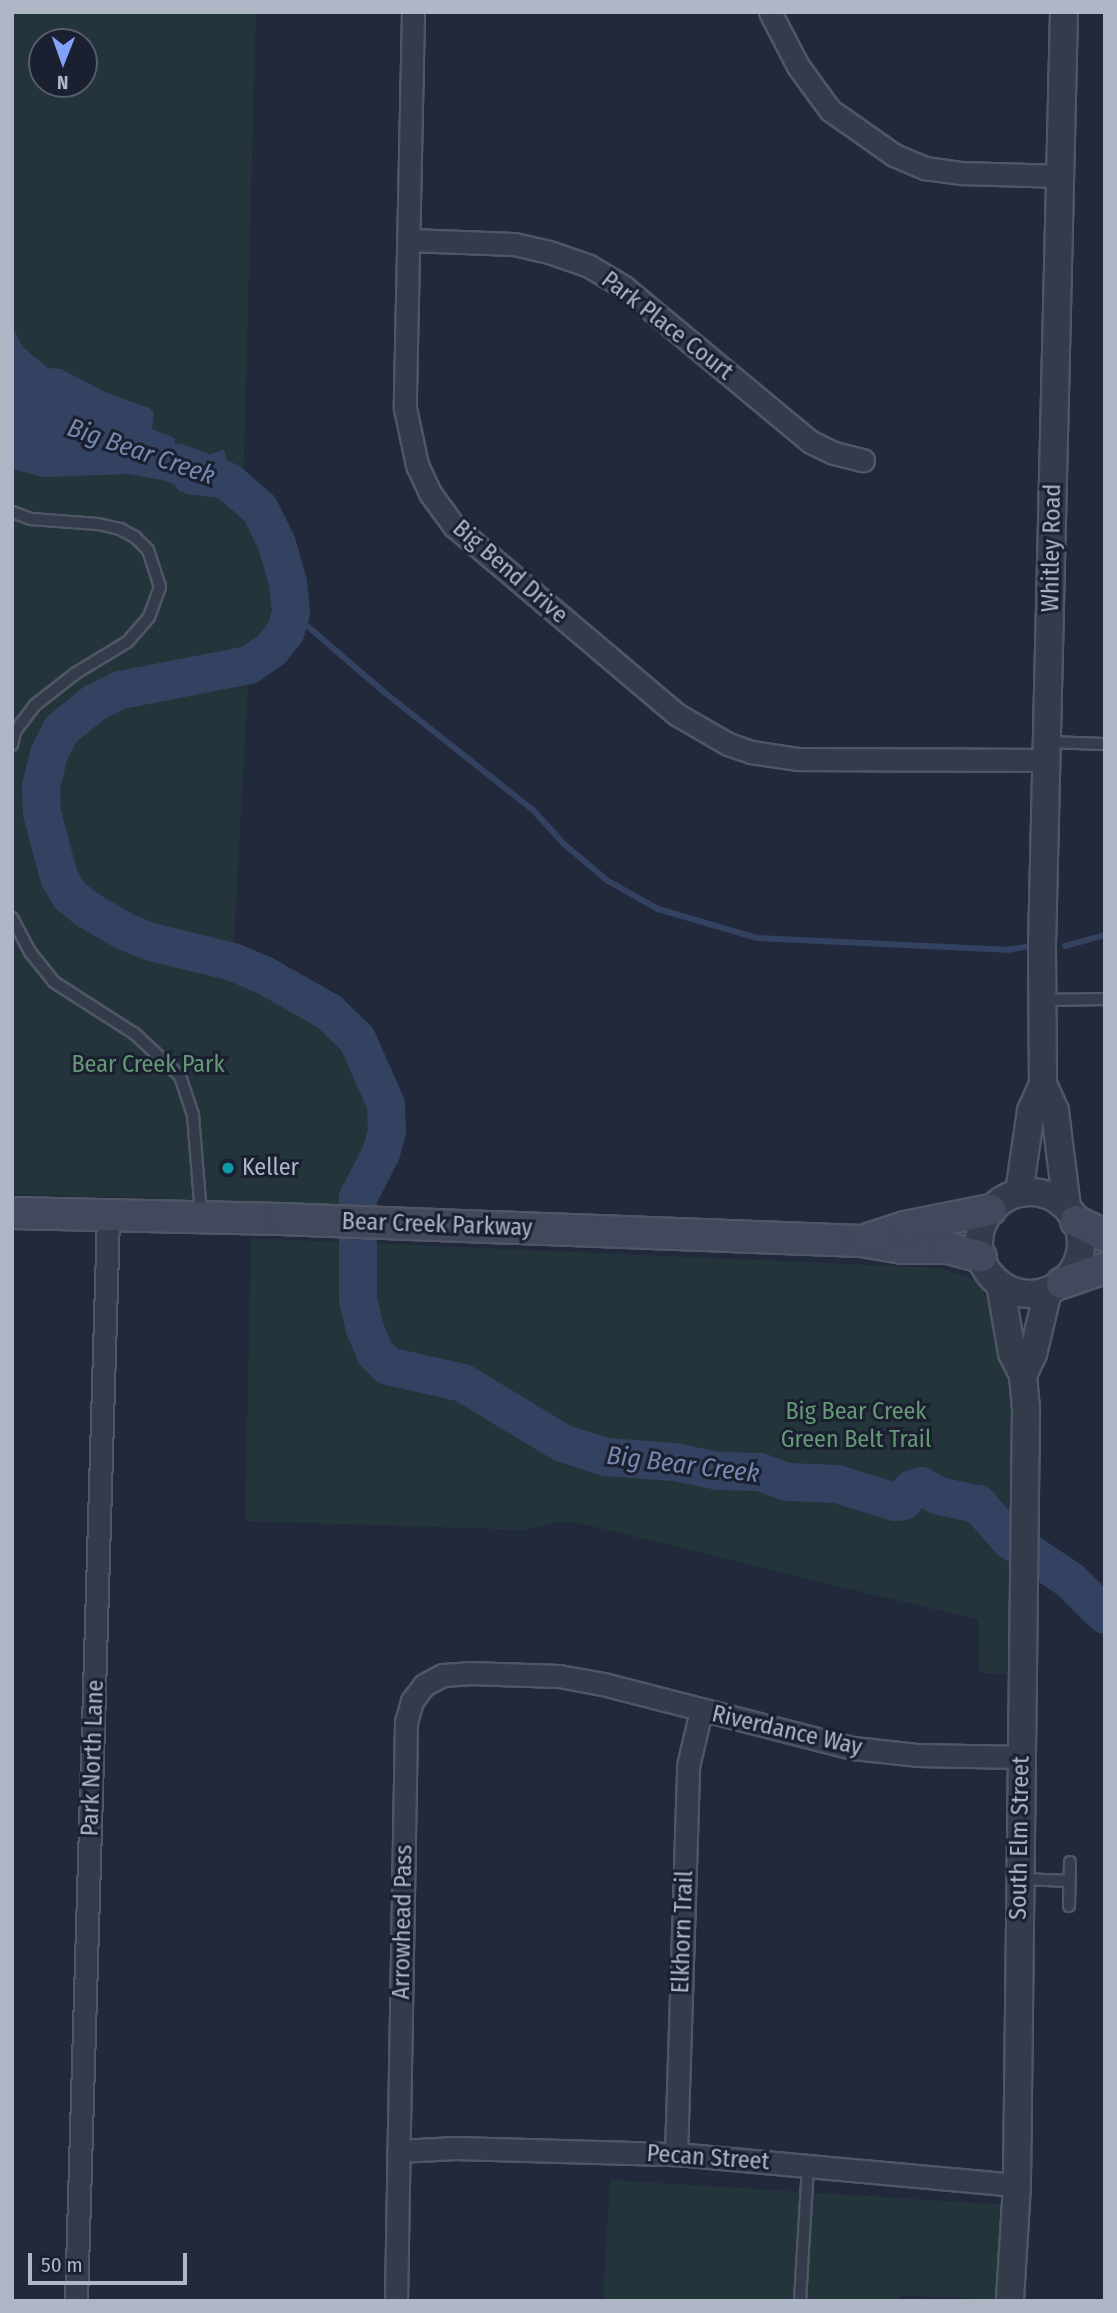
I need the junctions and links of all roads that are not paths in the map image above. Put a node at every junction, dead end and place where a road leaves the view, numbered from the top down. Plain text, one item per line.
1 (413, 12) edge
2 (770, 12) edge
3 (1064, 12) edge
4 (1061, 176) junction
5 (409, 240) junction
6 (863, 460) dead end
7 (12, 512) edge
8 (1105, 744) edge
9 (12, 745) edge
10 (1047, 751) junction
11 (12, 918) edge
12 (1105, 999) edge
13 (1042, 1000) junction
14 (1043, 1084) junction
15 (1019, 1192) junction
16 (990, 1210) junction
17 (12, 1213) edge
18 (1072, 1214) junction
19 (108, 1216) junction
20 (201, 1217) junction
21 (1105, 1236) edge
22 (861, 1241) junction
23 (981, 1258) junction
24 (1105, 1268) edge
25 (1000, 1284) junction
26 (1055, 1287) junction
27 (1023, 1375) junction
28 (559, 1676) joint
29 (701, 1711) junction
30 (1021, 1757) junction
31 (1070, 1862) dead end
32 (1020, 1880) junction
33 (1070, 1881) junction
34 (1069, 1906) dead end
35 (398, 2151) junction
36 (676, 2154) junction
37 (808, 2165) junction
38 (1017, 2185) junction
39 (76, 2301) edge
40 (396, 2301) edge
41 (800, 2301) edge
42 (1010, 2301) edge

1 - 5 street, Big Bend Drive
2 - 4 street
3 - 4 street, Whitley Road
4 - 10 street, Whitley Road
5 - 6 street, Park Place Court
5 - 10 street, Big Bend Drive
7 - 9 lane
8 - 10 lane
10 - 13 street, Whitley Road
11 - 20 lane
12 - 13 lane
13 - 14 street, Whitley Road
14 - 15 street, Whitley Road
14 - 18 street, Whitley Road
15 - 16 street
15 - 18 street
16 - 22 main road, Bear Creek Parkway
16 - 23 street
17 - 19 main road, Bear Creek Parkway
18 - 21 main road
18 - 26 street
19 - 20 main road, Bear Creek Parkway
19 - 39 street, Park North Lane
20 - 22 main road, Bear Creek Parkway
22 - 23 main road, Bear Creek Parkway
23 - 25 street
24 - 26 main road
25 - 26 street
25 - 27 street, South Elm Street
26 - 27 street, South Elm Street
27 - 30 street, South Elm Street
28 - 29 street, Riverdance Way
28 - 35 street, Arrowhead Pass
29 - 30 street, Riverdance Way
29 - 36 street, Elkhorn Trail
30 - 32 street, South Elm Street
31 - 33 lane
32 - 33 lane
32 - 38 street, South Elm Street
33 - 34 lane
35 - 36 street, Pecan Street
35 - 40 street, Arrowhead Pass
36 - 37 street, Pecan Street
37 - 38 street, Pecan Street
37 - 41 lane
38 - 42 street, South Elm Street

